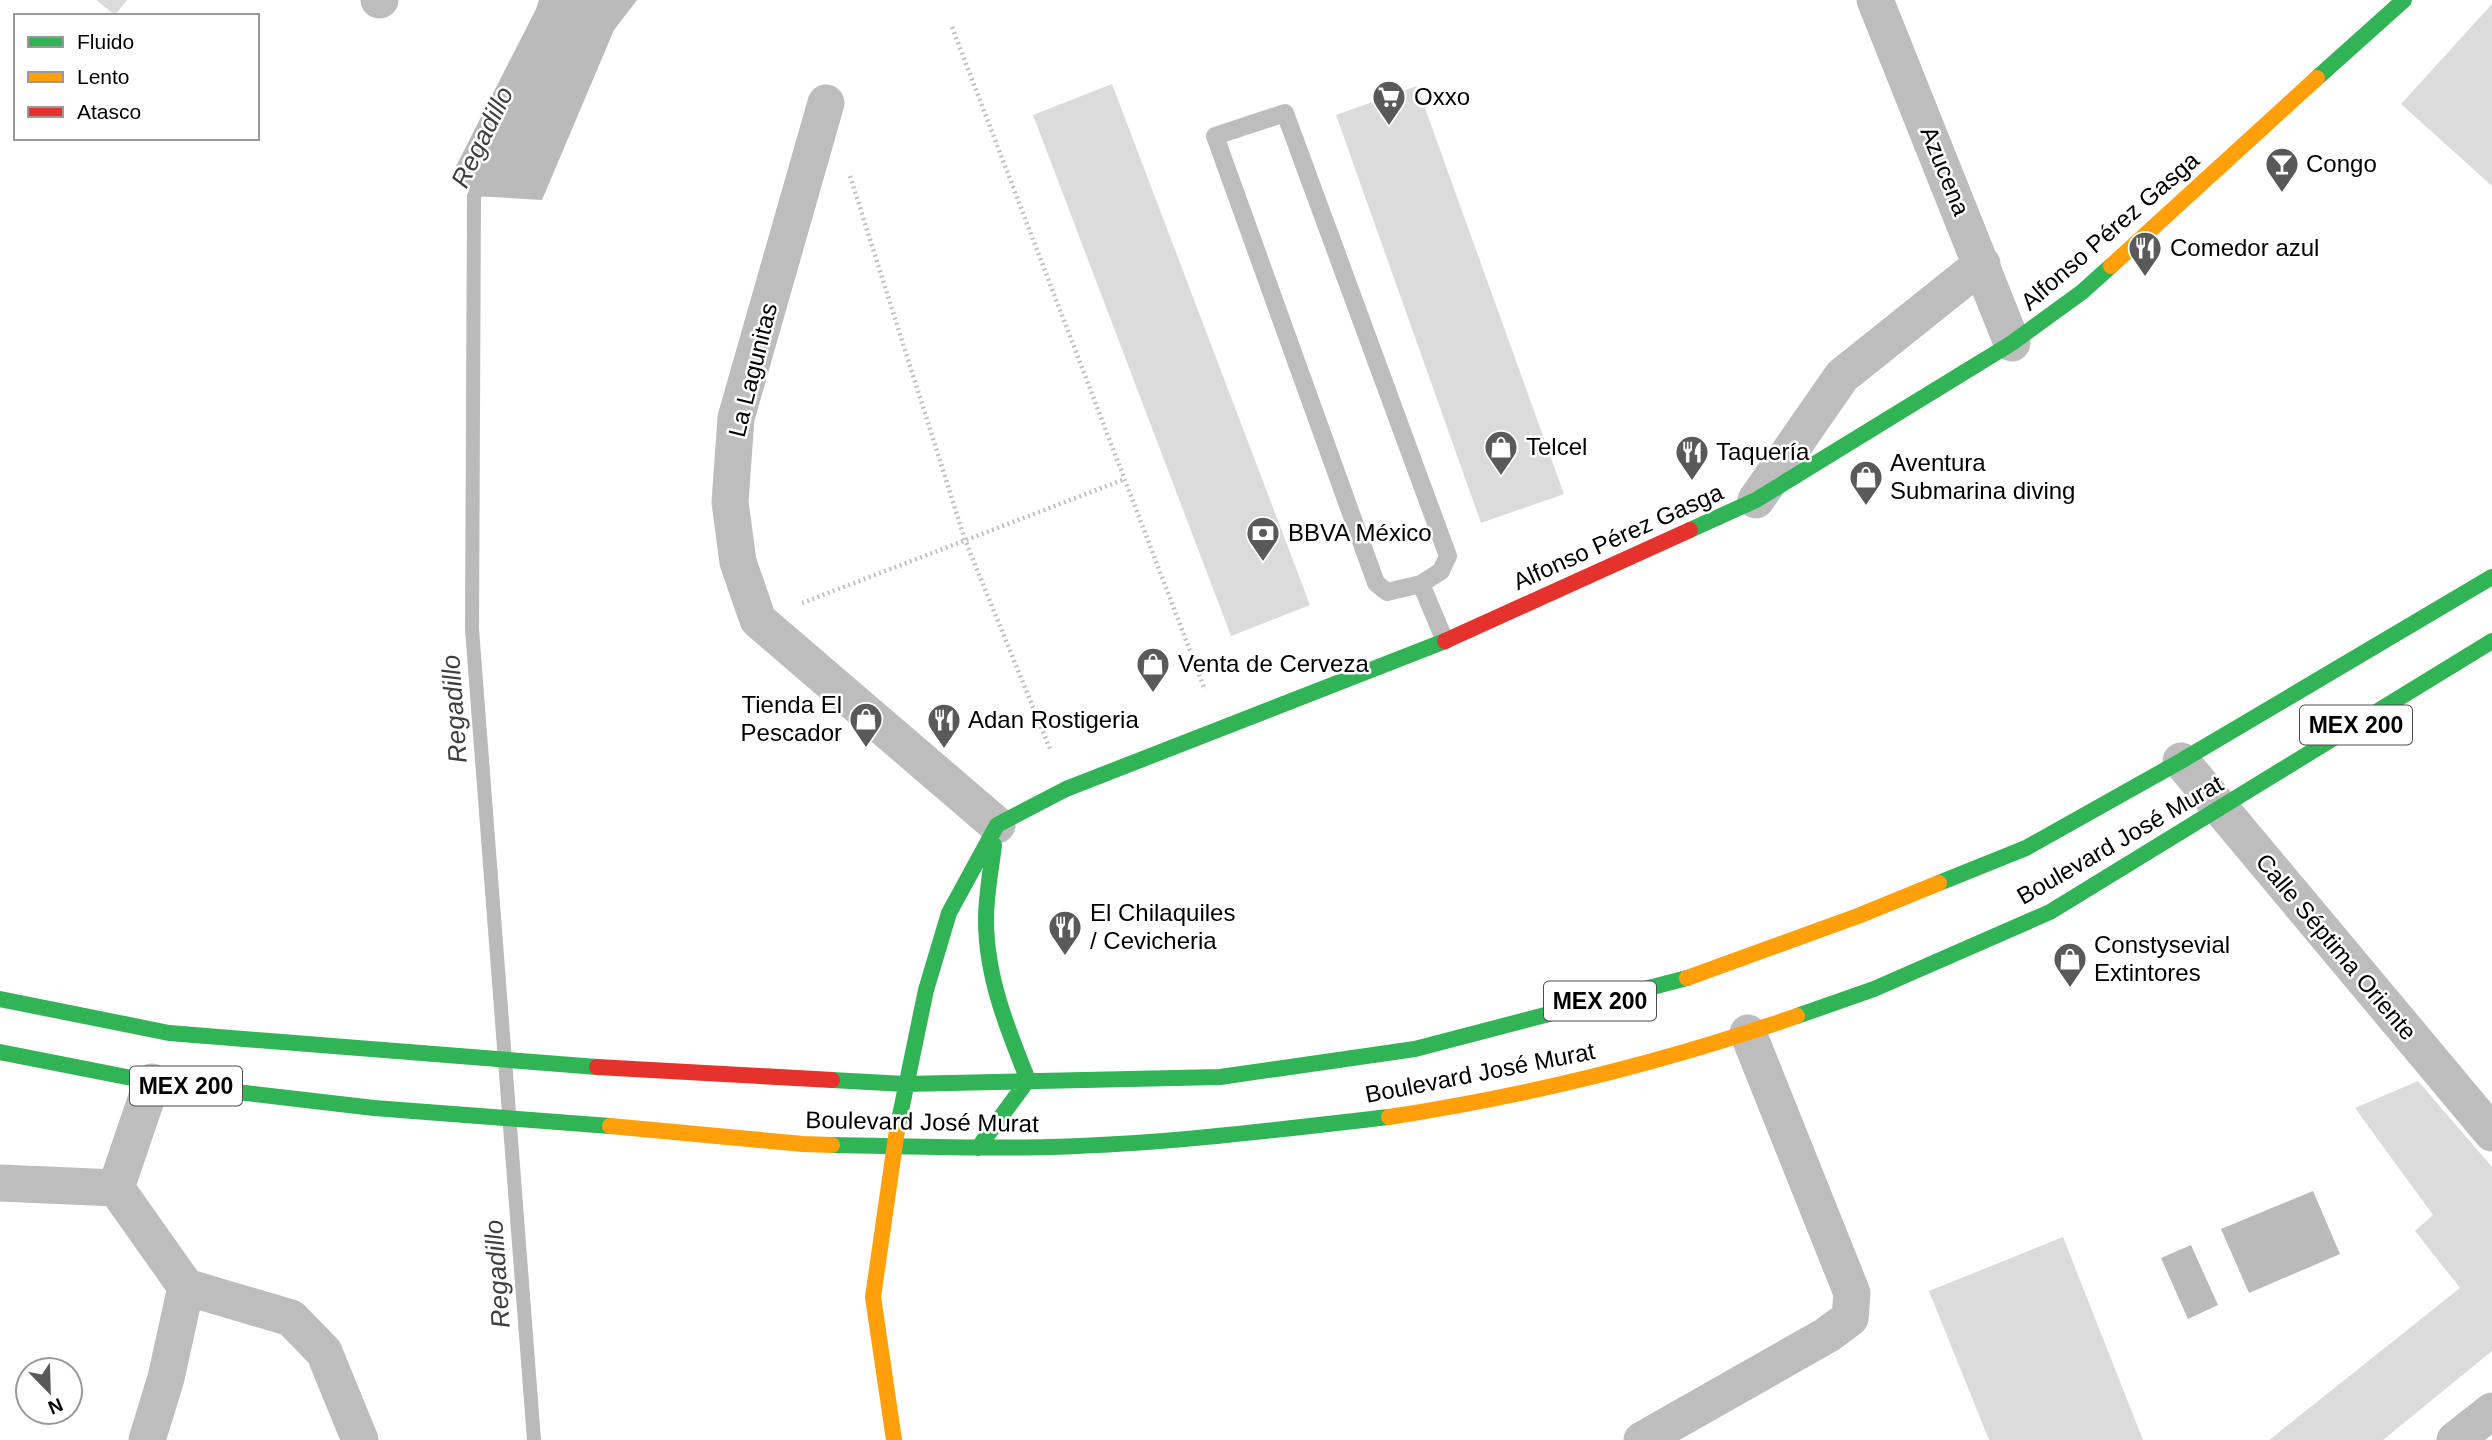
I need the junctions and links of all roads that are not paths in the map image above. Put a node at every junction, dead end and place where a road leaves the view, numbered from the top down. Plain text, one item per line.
1 (1875, 0) edge
2 (2404, 0) edge
3 (826, 103) dead end
4 (1982, 264) junction
5 (2012, 343) junction
6 (1756, 500) junction
7 (2492, 576) edge
8 (1421, 584) junction
9 (1445, 641) junction
10 (2492, 641) edge
11 (2181, 761) junction
12 (2220, 809) junction
13 (997, 825) junction
14 (0, 999) edge
15 (1748, 1033) junction
16 (0, 1052) edge
17 (1028, 1080) junction
18 (152, 1083) junction
19 (905, 1084) junction
20 (2492, 1133) edge
21 (894, 1146) junction
22 (978, 1148) junction
23 (0, 1182) edge
24 (116, 1188) junction
25 (186, 1287) junction
26 (2492, 1411) edge
27 (147, 1440) edge
28 (360, 1440) edge
29 (894, 1440) edge
30 (1642, 1440) edge
31 (2455, 1440) edge

1 - 4 street, Azucena
2 - 5 main road, Alfonso Pérez Gasga
3 - 13 street, La Lagunitas
4 - 5 street, Azucena
4 - 6 street
5 - 6 main road, Alfonso Pérez Gasga
6 - 9 main road, Alfonso Pérez Gasga
7 - 11 main road, Boulevard José Murat / MEX 200
8 - 8 lane
8 - 9 lane
9 - 13 main road, Alfonso Pérez Gasga
10 - 12 main road, Boulevard José Murat / MEX 200
11 - 12 street, Calle Séptima Oriente
11 - 17 main road, Boulevard José Murat / MEX 200
12 - 15 main road, Boulevard José Murat / MEX 200
12 - 20 street, Calle Séptima Oriente
13 - 17 main road
13 - 19 main road
14 - 19 main road, Boulevard José Murat / MEX 200
15 - 22 main road, Boulevard José Murat / MEX 200
15 - 30 street
16 - 18 main road, MEX 200
17 - 19 main road, Boulevard José Murat / MEX 200
17 - 22 main road
18 - 21 main road, Boulevard José Murat / MEX 200
18 - 24 street
19 - 21 main road
21 - 22 main road, Boulevard José Murat / MEX 200
21 - 29 main road
23 - 24 street
24 - 25 street
25 - 27 street
25 - 28 street
26 - 31 street

